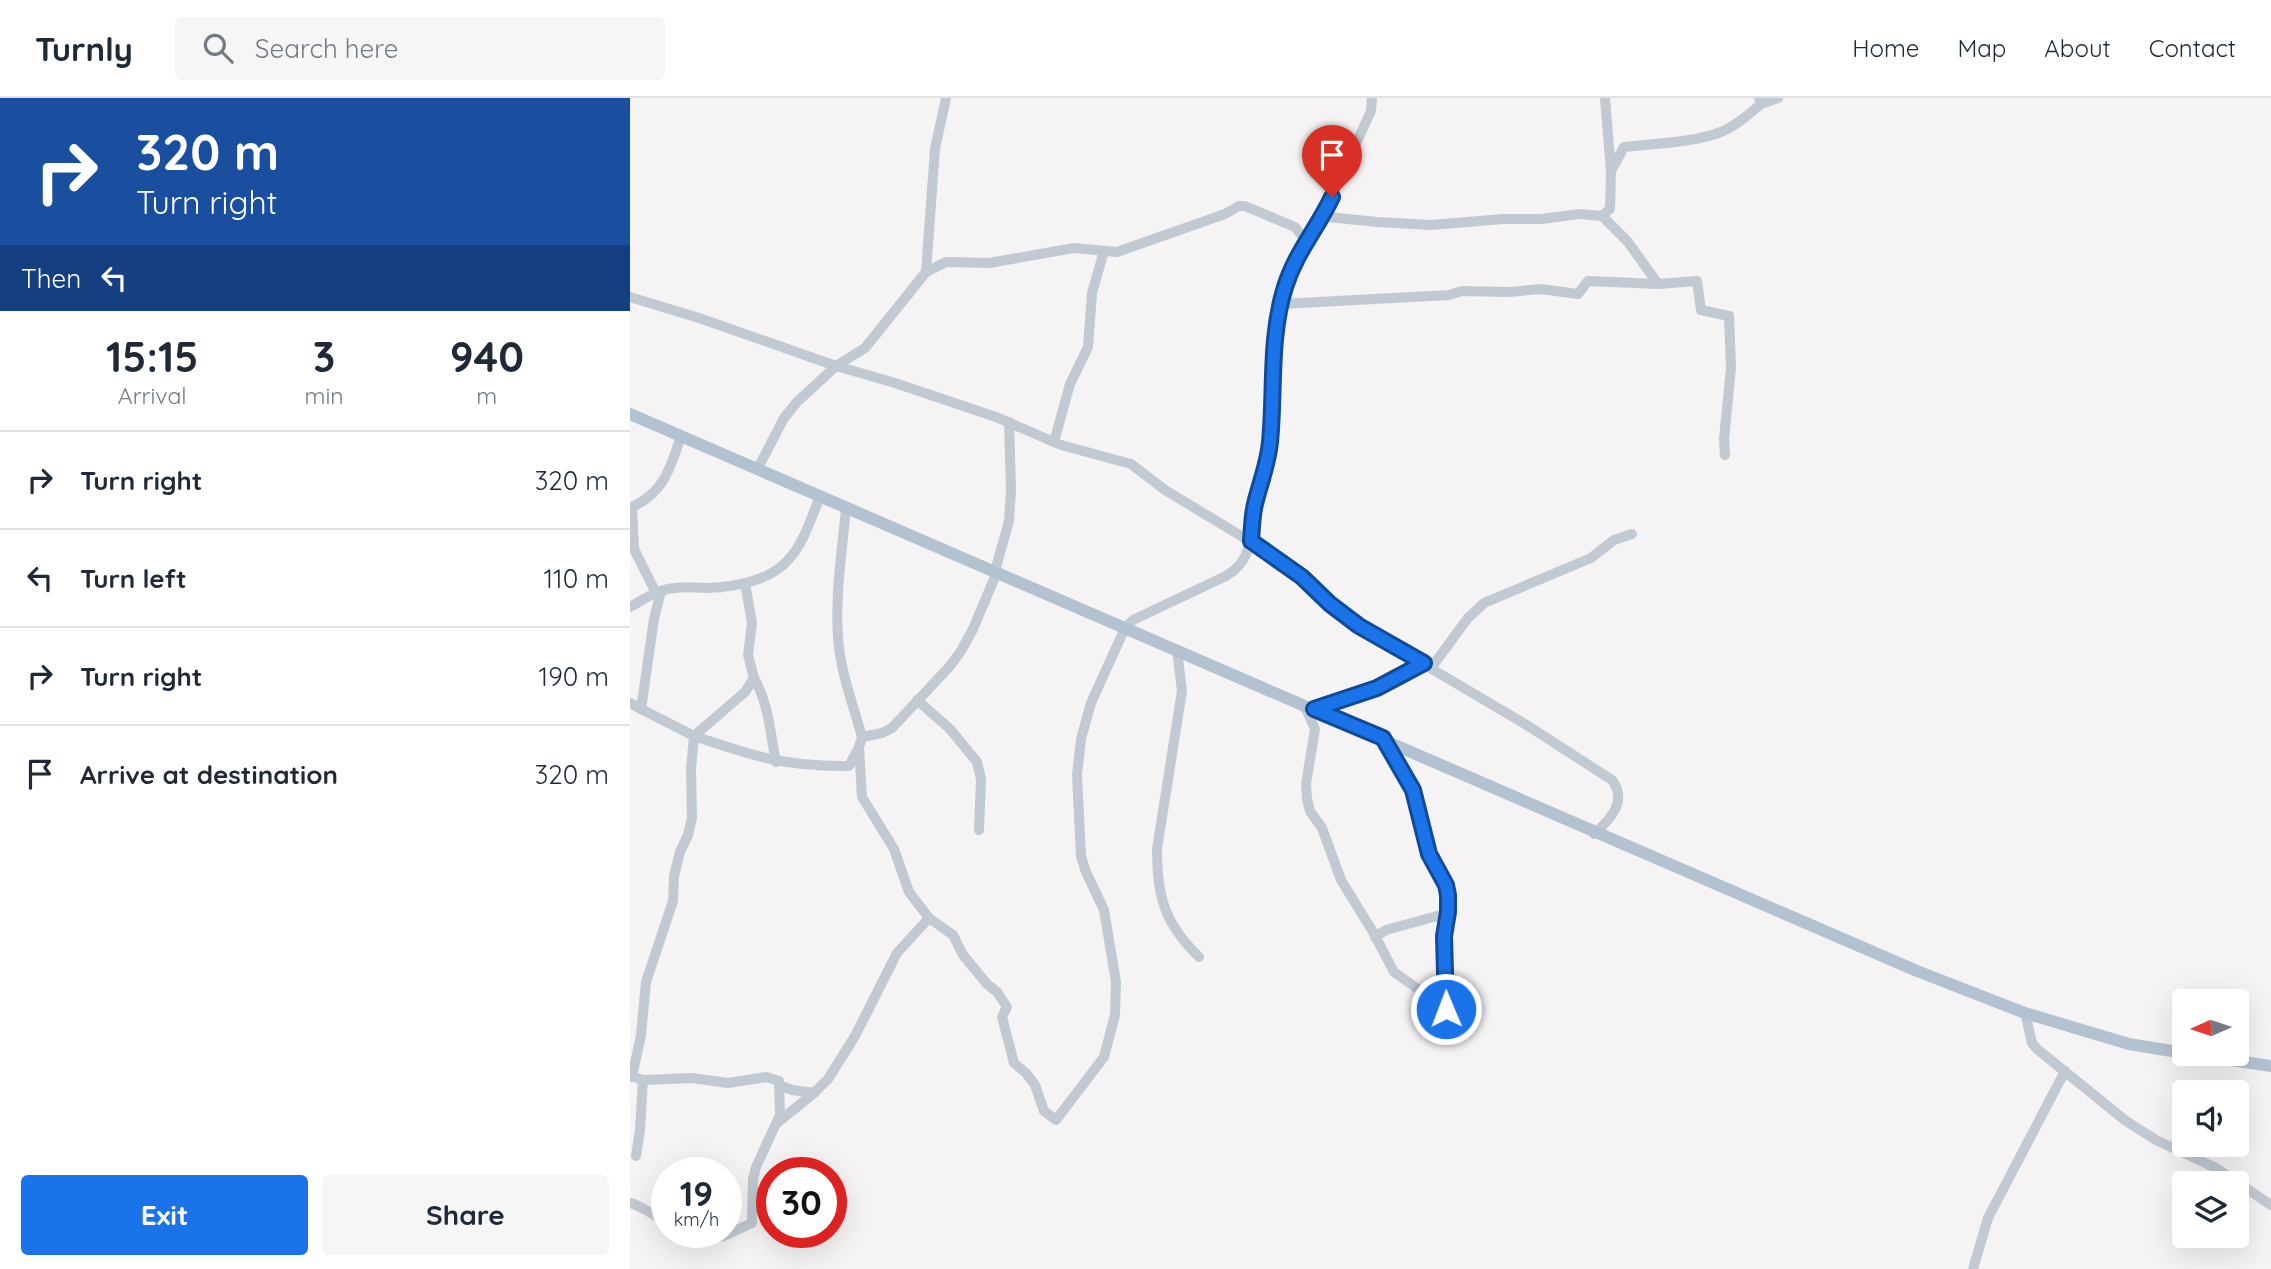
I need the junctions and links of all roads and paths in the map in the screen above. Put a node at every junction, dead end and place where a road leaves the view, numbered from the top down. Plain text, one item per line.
1 (946, 98) edge
2 (1372, 98) edge
3 (1605, 98) edge
4 (1777, 98) edge
5 (1760, 101) edge
6 (1611, 171) junction
7 (1602, 215) junction
8 (1321, 220) junction
9 (1305, 240) junction
10 (1104, 251) junction
11 (926, 272) junction
12 (1658, 285) junction
13 (630, 297) edge
14 (1281, 304) junction
15 (836, 366) junction
16 (630, 414) edge
17 (1009, 422) junction
18 (681, 436) junction
19 (1054, 442) junction
20 (1725, 455) dead end
21 (757, 470) junction
22 (820, 497) junction
23 (631, 507) edge
24 (846, 509) junction
25 (1632, 534) dead end
26 (1251, 541) junction
27 (996, 572) junction
28 (745, 583) junction
29 (659, 592) junction
30 (630, 607) edge
31 (1125, 628) junction
32 (1177, 650) junction
33 (1428, 665) junction
34 (754, 678) junction
35 (917, 700) junction
36 (630, 703) edge
37 (1309, 707) junction
38 (641, 709) junction
39 (694, 736) junction
40 (1383, 738) junction
41 (860, 742) junction
42 (776, 762) junction
43 (979, 830) dead end
44 (1594, 834) junction
45 (1448, 912) junction
46 (929, 918) junction
47 (1375, 937) junction
48 (1199, 957) dead end
49 (2025, 1013) junction
50 (2172, 1051) edge
51 (2249, 1063) edge
52 (2271, 1066) edge
53 (2065, 1071) junction
54 (631, 1076) edge
55 (643, 1080) junction
56 (779, 1085) junction
57 (814, 1093) junction
58 (777, 1124) junction
59 (636, 1156) dead end
60 (630, 1203) edge
61 (2271, 1205) edge
62 (651, 1213) edge
63 (742, 1228) edge
64 (1973, 1269) edge

1 - 11 street
2 - 8 street
3 - 6 street
4 - 5 street
5 - 6 street
6 - 7 street
7 - 8 street
7 - 12 street
8 - 9 street
9 - 10 street
9 - 14 street
10 - 11 street
10 - 19 street
11 - 15 street
12 - 14 street
12 - 20 street
13 - 15 street
14 - 26 street
15 - 17 street
15 - 21 street
16 - 18 main road
17 - 19 street
17 - 27 street
18 - 21 main road
18 - 23 street
19 - 26 street
21 - 22 main road
22 - 24 main road
22 - 28 street
23 - 29 street
24 - 27 main road
24 - 41 street
25 - 33 street
26 - 31 street
26 - 33 street
27 - 31 main road
27 - 35 street
28 - 29 street
28 - 34 street
29 - 30 street
29 - 38 street
31 - 32 main road
31 - 46 street
32 - 37 main road
32 - 48 street
33 - 37 street
33 - 44 street
34 - 39 street
34 - 42 street
35 - 41 street
35 - 43 street
36 - 38 street
37 - 40 main road
37 - 47 street
38 - 39 street
39 - 42 street
39 - 54 street
40 - 44 main road
40 - 45 street
41 - 42 street
41 - 46 street
44 - 49 main road
45 - 47 street
45 - 47 street
46 - 57 street
49 - 50 main road
49 - 53 street
51 - 52 main road
53 - 61 street
53 - 64 street
54 - 55 street
55 - 56 street
55 - 59 street
56 - 57 street
56 - 58 street
57 - 58 street
58 - 63 street
60 - 62 street

